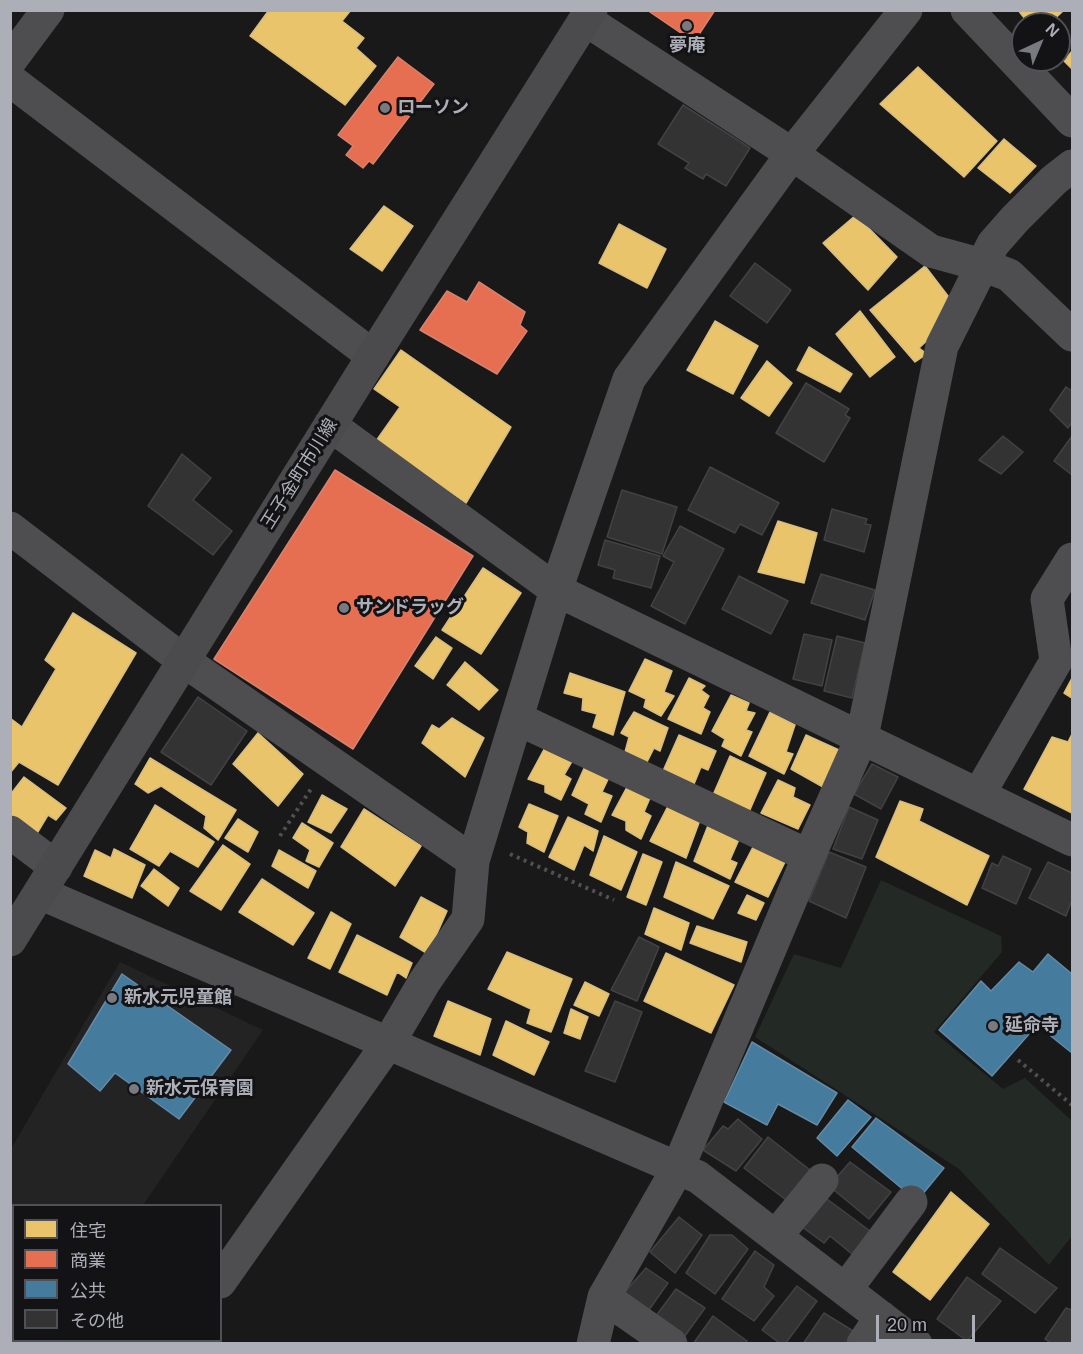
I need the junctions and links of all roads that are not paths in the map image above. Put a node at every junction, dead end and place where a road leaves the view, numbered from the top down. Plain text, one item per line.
1 (48, 10) edge
2 (906, 10) edge
3 (967, 10) edge
4 (586, 14) edge
5 (10, 61) edge
6 (10, 80) edge
7 (1072, 121) edge
8 (792, 154) junction
9 (1072, 166) edge
10 (982, 265) junction
11 (1072, 335) edge
12 (373, 356) junction
13 (330, 425) junction
14 (10, 528) edge
15 (1072, 559) edge
16 (556, 590) junction
17 (184, 661) junction
18 (518, 719) junction
19 (862, 737) junction
20 (979, 794) junction
21 (10, 832) edge
22 (1072, 840) edge
23 (476, 851) junction
24 (809, 856) junction
25 (48, 880) junction
26 (10, 940) edge
27 (389, 1042) junction
28 (678, 1167) junction
29 (822, 1180) dead end
30 (911, 1202) dead end
31 (776, 1236) junction
32 (222, 1279) edge
33 (846, 1289) junction
34 (604, 1297) junction
35 (881, 1317) junction
36 (593, 1344) edge
37 (671, 1344) edge
38 (863, 1344) edge
39 (916, 1344) edge

1 - 5 street
2 - 8 street
3 - 7 street
4 - 8 street
4 - 12 main road, 王子金町市川線
6 - 12 street
8 - 10 street
8 - 16 street
9 - 10 street
10 - 11 street
10 - 19 street
12 - 13 main road, 王子金町市川線
13 - 16 street
13 - 17 main road, 王子金町市川線
14 - 17 street
15 - 20 street
16 - 18 street
16 - 19 street
17 - 23 street
17 - 25 main road, 王子金町市川線
18 - 23 street
18 - 24 street
19 - 20 street
19 - 24 street
20 - 22 street
21 - 25 street
23 - 27 street
24 - 28 street
25 - 26 main road, 王子金町市川線
25 - 27 street
27 - 28 street
27 - 32 street
28 - 31 street
28 - 34 street
29 - 31 street
30 - 33 street
31 - 33 street
33 - 35 street
34 - 36 street
34 - 37 street
35 - 38 street
35 - 39 street

